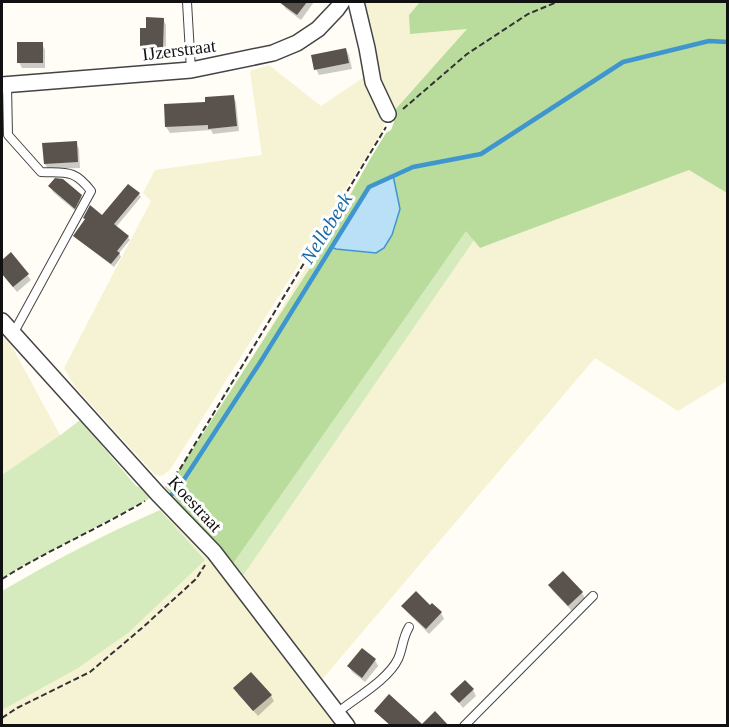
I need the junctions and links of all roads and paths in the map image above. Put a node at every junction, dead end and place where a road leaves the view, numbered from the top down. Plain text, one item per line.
1 (187, 2) edge
2 (342, 2) edge
3 (356, 2) edge
4 (557, 2) edge
5 (191, 70) junction
6 (4, 85) edge
7 (388, 114) junction
8 (2, 321) edge
9 (13, 334) junction
10 (158, 494) junction
11 (214, 552) junction
12 (2, 579) edge
13 (593, 596) dead end
14 (409, 627) dead end
15 (337, 713) junction
16 (2, 718) edge
17 (347, 726) edge
18 (464, 726) edge

1 - 5 lane
2 - 5 street, IJzerstraat
3 - 7 street
4 - 7 path
5 - 6 street, IJzerstraat
6 - 9 lane
7 - 10 path
8 - 9 street, Koestraat
9 - 10 street, Koestraat
10 - 11 street, Koestraat
10 - 12 path
11 - 15 street, Koestraat
11 - 16 path
13 - 18 lane
14 - 15 lane
15 - 17 street, Koestraat

